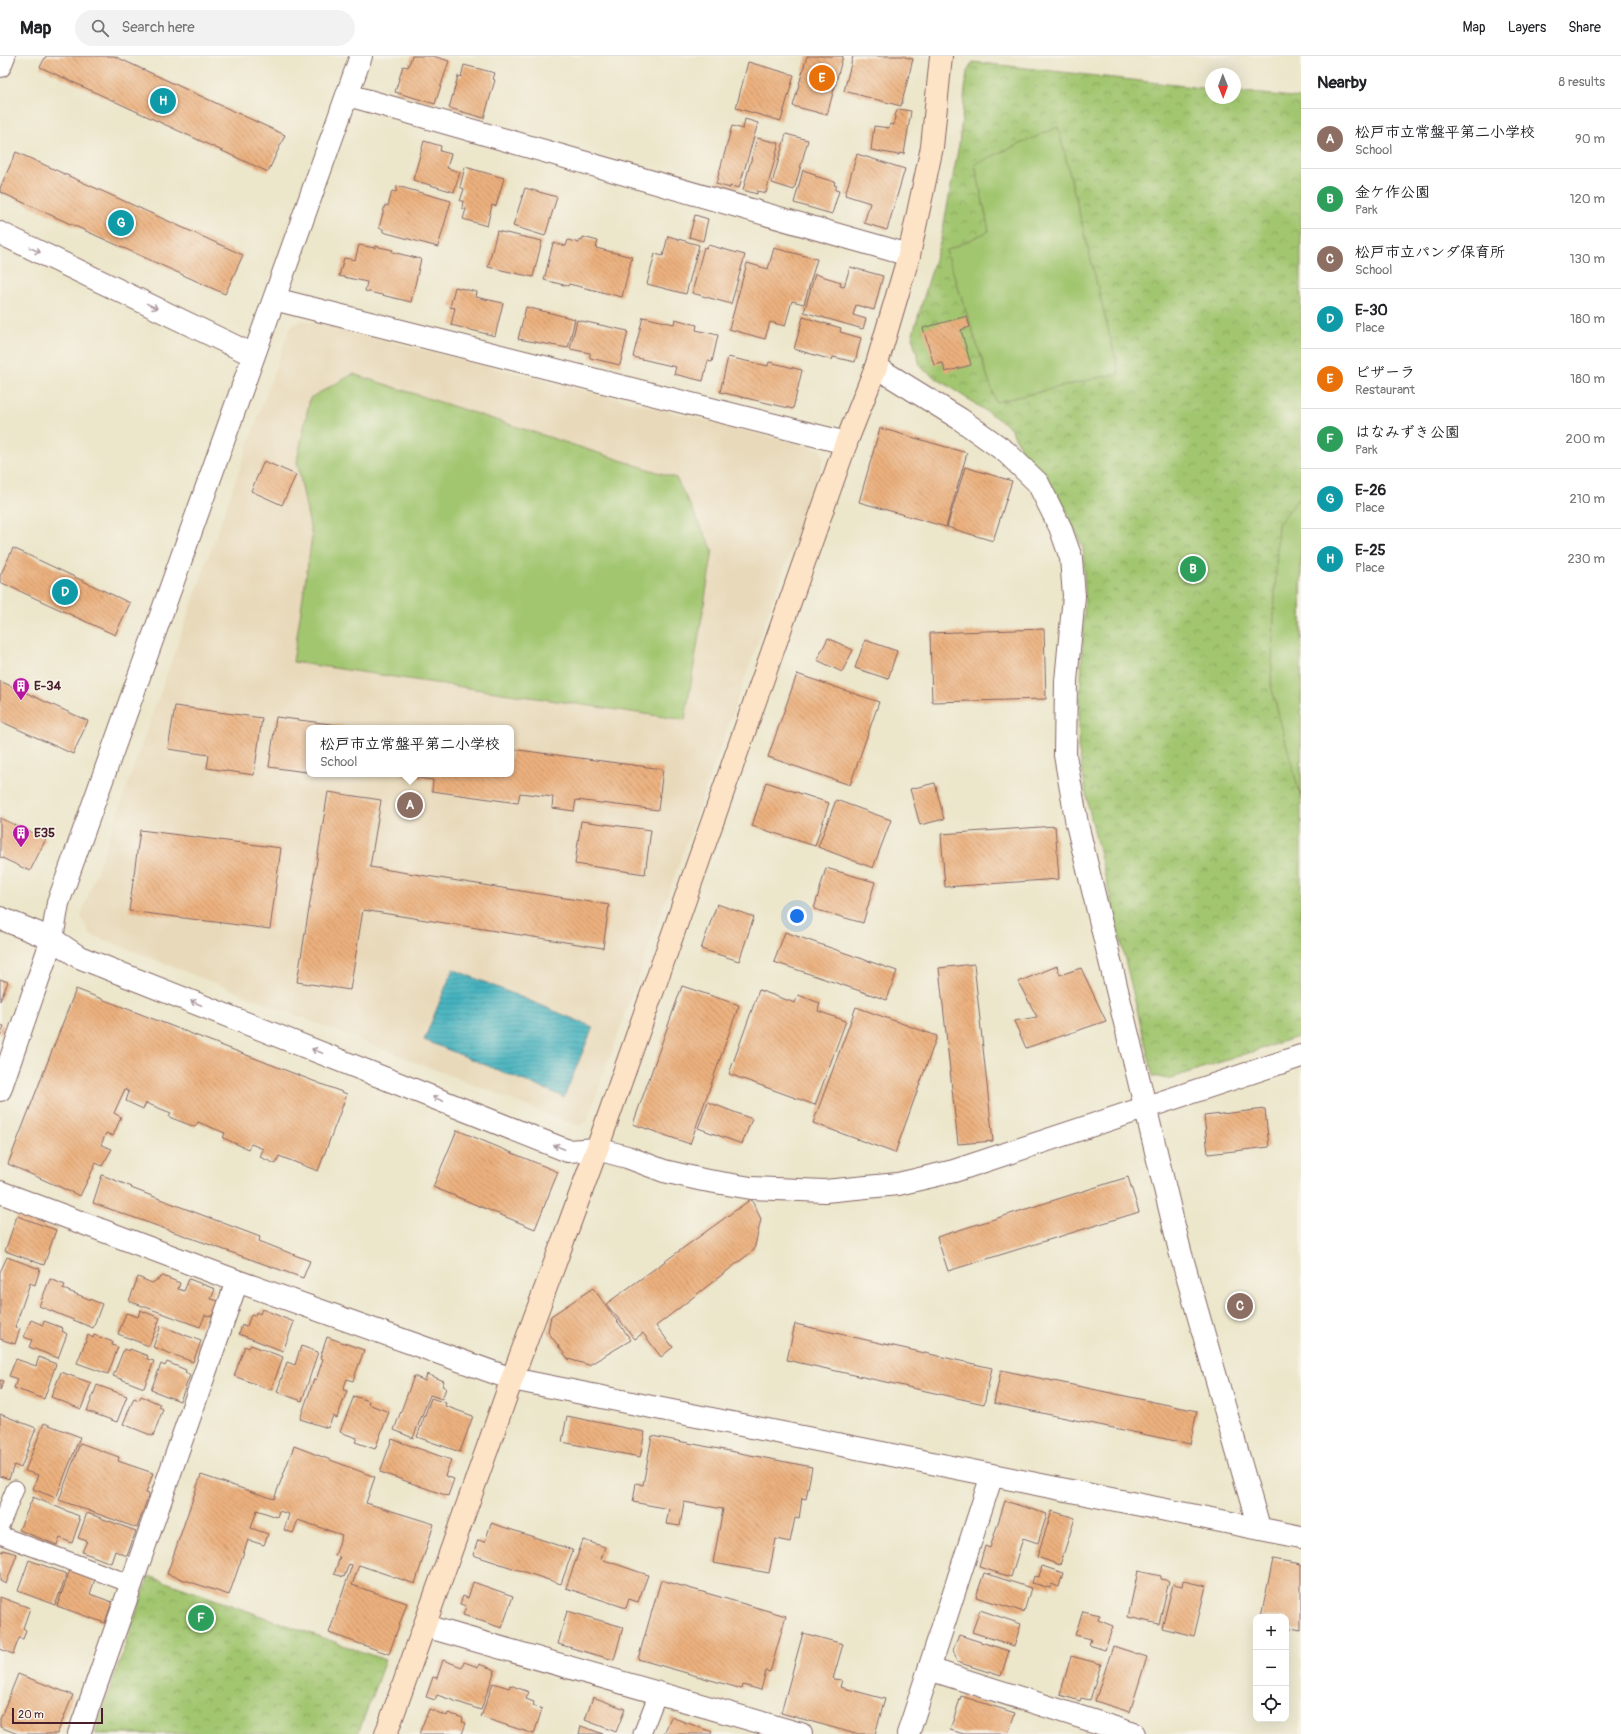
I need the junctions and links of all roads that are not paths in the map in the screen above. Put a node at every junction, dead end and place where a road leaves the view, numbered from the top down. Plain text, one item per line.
1 (4, 56) edge
2 (361, 56) edge
3 (941, 56) edge
4 (0, 66) edge
5 (348, 95) junction
6 (0, 233) edge
7 (909, 255) junction
8 (274, 299) junction
9 (253, 355) junction
10 (876, 367) junction
11 (846, 443) junction
12 (0, 918) edge
13 (52, 939) junction
14 (1301, 1056) edge
15 (0, 1090) edge
16 (1147, 1107) junction
17 (597, 1149) junction
18 (0, 1192) edge
19 (237, 1281) junction
20 (512, 1379) junction
21 (992, 1475) junction
22 (15, 1490) dead end
23 (0, 1526) edge
24 (1258, 1528) junction
25 (0, 1536) edge
26 (1301, 1537) edge
27 (131, 1584) junction
28 (425, 1626) junction
29 (929, 1669) junction
30 (658, 1693) junction
31 (79, 1734) edge
32 (386, 1734) edge
33 (642, 1734) edge
34 (801, 1734) edge
35 (908, 1734) edge
36 (1134, 1734) edge

1 - 4 street
2 - 5 street
3 - 7 street
5 - 7 street
5 - 8 street
6 -> 9 street
7 - 10 street
8 - 9 street
8 - 11 street
9 - 13 street
10 - 11 street
10 - 16 street
11 - 17 street
12 - 13 street
13 - 15 street
17 -> 13 street
14 - 16 street
16 - 17 street
16 - 24 street
17 - 20 street
18 - 19 street
19 - 20 street
19 - 27 street
20 - 21 street
20 - 28 street
21 - 24 street
21 - 29 street
22 - 23 lane
24 - 26 street
25 - 27 lane
27 - 31 street
28 - 30 street
28 - 32 street
29 - 35 street
29 - 36 street
30 - 33 lane
30 - 34 street

